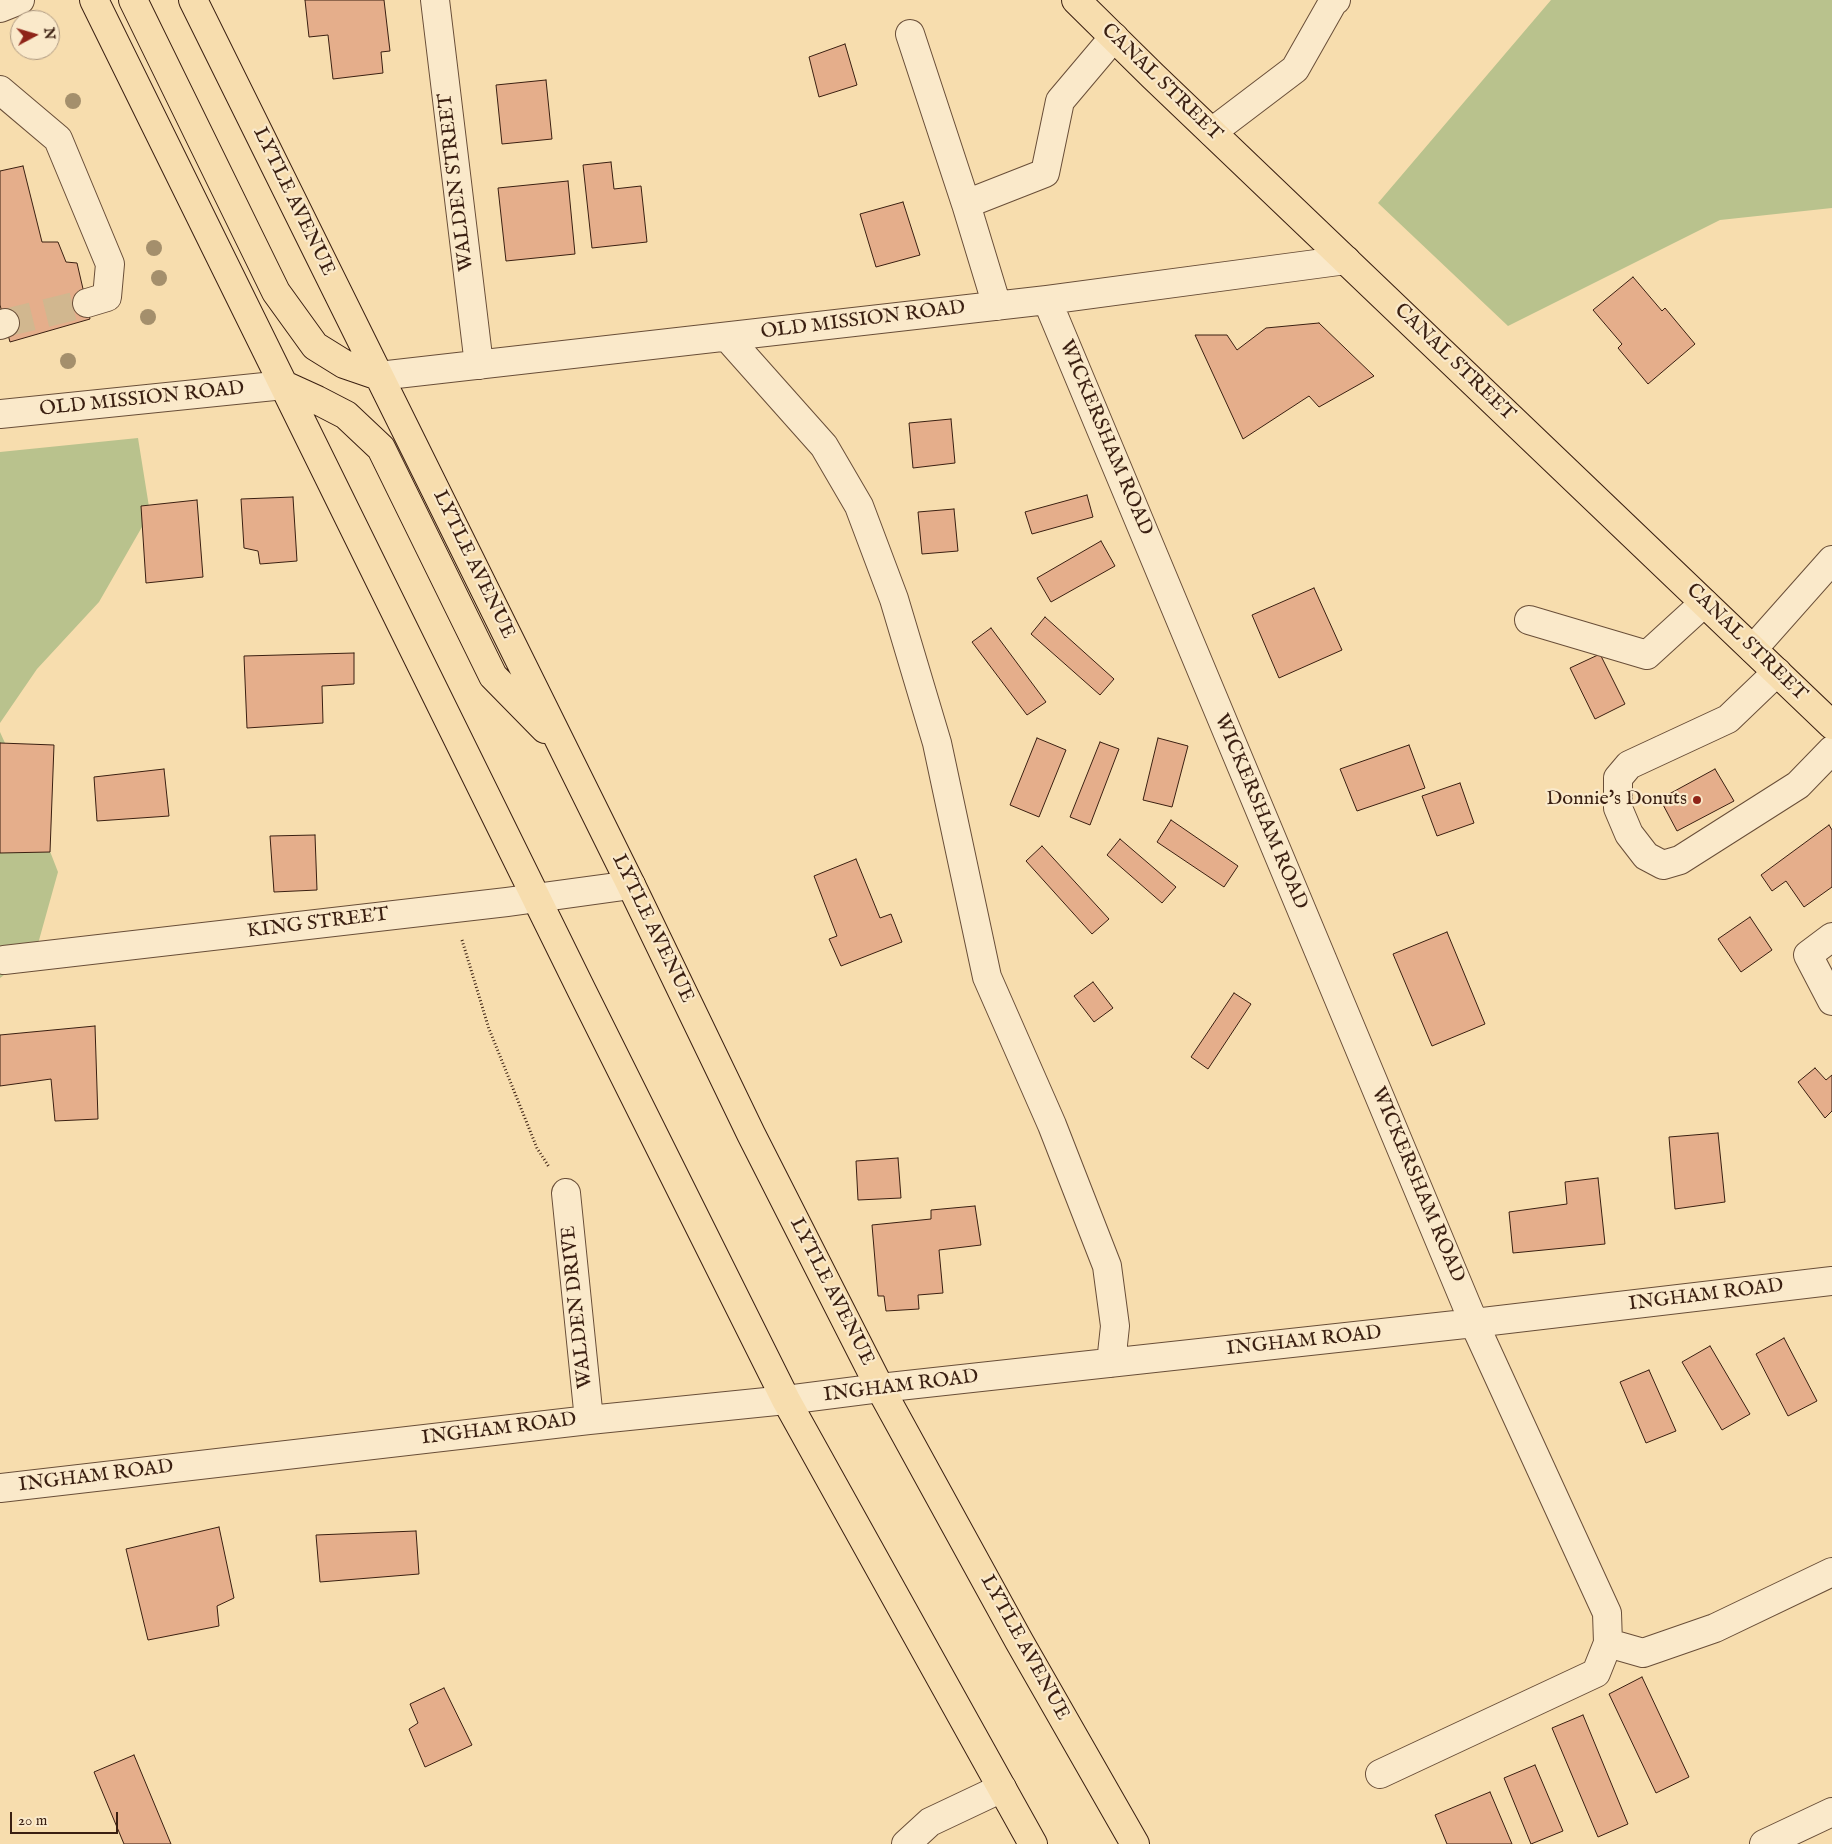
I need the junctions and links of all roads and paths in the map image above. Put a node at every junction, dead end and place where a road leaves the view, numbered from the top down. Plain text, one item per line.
1 (20, 0) edge
2 (94, 0) edge
3 (133, 0) edge
4 (193, 0) edge
5 (435, 0) edge
6 (1076, 0) edge
7 (1336, 0) edge
8 (0, 8) edge
9 (910, 34) dead end
10 (1114, 37) junction
11 (0, 90) edge
12 (1212, 132) junction
13 (966, 204) junction
14 (1346, 260) junction
15 (1047, 300) junction
16 (87, 302) tunnel mouth
17 (997, 306) junction
18 (727, 337) junction
19 (479, 365) junction
20 (379, 376) junction
21 (284, 385) junction
22 (0, 414) edge
23 (1832, 560) edge
24 (1704, 603) junction
25 (1529, 620) dead end
26 (1753, 649) junction
27 (1777, 672) junction
28 (1832, 725) edge
29 (562, 746) junction
30 (1832, 750) edge
31 (631, 885) junction
32 (537, 898) junction
33 (452, 908) junction
34 (1832, 937) edge
35 (4, 960) dead end
36 (1832, 1001) edge
37 (566, 1193) joint
38 (1832, 1281) edge
39 (1474, 1323) junction
40 (1112, 1363) junction
41 (880, 1388) junction
42 (786, 1400) junction
43 (589, 1420) junction
44 (0, 1488) edge
45 (1832, 1572) edge
46 (1608, 1643) junction
47 (1380, 1774) dead end
48 (1002, 1788) junction
49 (1832, 1812) edge
50 (906, 1844) edge
51 (1033, 1844) edge
52 (1135, 1844) edge
53 (1764, 1844) edge

1 - 8 street
2 - 21 main road
3 - 20 main road
4 - 20 main road, LYTLE AVENUE
5 - 19 street, WALDEN STREET
6 - 10 main road, CANAL STREET
7 - 12 street
9 - 13 street
10 - 12 main road, CANAL STREET
10 - 13 street
11 - 16 street
12 - 14 main road, CANAL STREET
13 - 17 street
14 - 15 street, OLD MISSION ROAD
14 - 24 main road, CANAL STREET
15 - 17 street, OLD MISSION ROAD
15 - 39 street, WICKERSHAM ROAD
17 - 18 street, OLD MISSION ROAD
18 - 19 street, OLD MISSION ROAD
18 - 40 street
19 - 20 street, OLD MISSION ROAD
20 - 29 main road, LYTLE AVENUE
21 - 22 street, OLD MISSION ROAD
21 - 29 main road
21 - 32 main road
23 - 26 street
24 - 25 street
24 - 26 main road, CANAL STREET
26 - 27 main road, CANAL STREET
27 - 28 main road, CANAL STREET
27 - 30 street
29 - 31 main road, LYTLE AVENUE
31 - 32 street, KING STREET
31 - 41 main road, LYTLE AVENUE
32 - 33 street, KING STREET
32 - 42 main road
33 - 35 street, KING STREET
33 - 37 path
34 - 36 street
37 - 43 street, WALDEN DRIVE
38 - 39 street, INGHAM ROAD
39 - 40 street, INGHAM ROAD
39 - 46 street, WICKERSHAM ROAD
40 - 41 street, INGHAM ROAD
41 - 42 street, INGHAM ROAD
41 - 52 main road, LYTLE AVENUE
42 - 43 street, INGHAM ROAD
42 - 48 main road
43 - 44 street, INGHAM ROAD
45 - 46 street
46 - 47 street
48 - 50 street
48 - 51 main road
49 - 53 street

